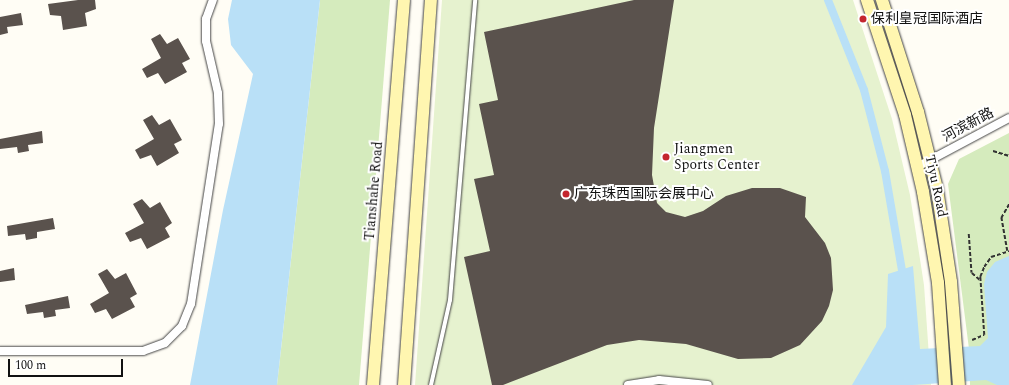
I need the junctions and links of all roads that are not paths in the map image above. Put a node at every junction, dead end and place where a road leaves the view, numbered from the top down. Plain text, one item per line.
1 (212, 0) edge
2 (404, 0) edge
3 (431, 0) edge
4 (475, 0) edge
5 (867, 0) edge
6 (882, 0) edge
7 (1009, 118) edge
8 (930, 159) junction
9 (917, 166) junction
10 (0, 351) edge
11 (373, 385) edge
12 (404, 385) edge
13 (431, 385) edge
14 (628, 385) edge
15 (708, 385) edge
16 (945, 385) edge
17 (959, 385) edge

1 - 10 street
2 - 11 main road, Tianshahe Road
3 - 12 main road
4 - 13 lane
5 - 9 main road, Tiyu Road
6 - 8 main road, Tiyu Road
7 - 8 street, 河滨新路
8 - 9 street, 河滨新路
8 - 17 main road, Tiyu Road
9 - 16 main road, Tiyu Road
14 - 15 street

